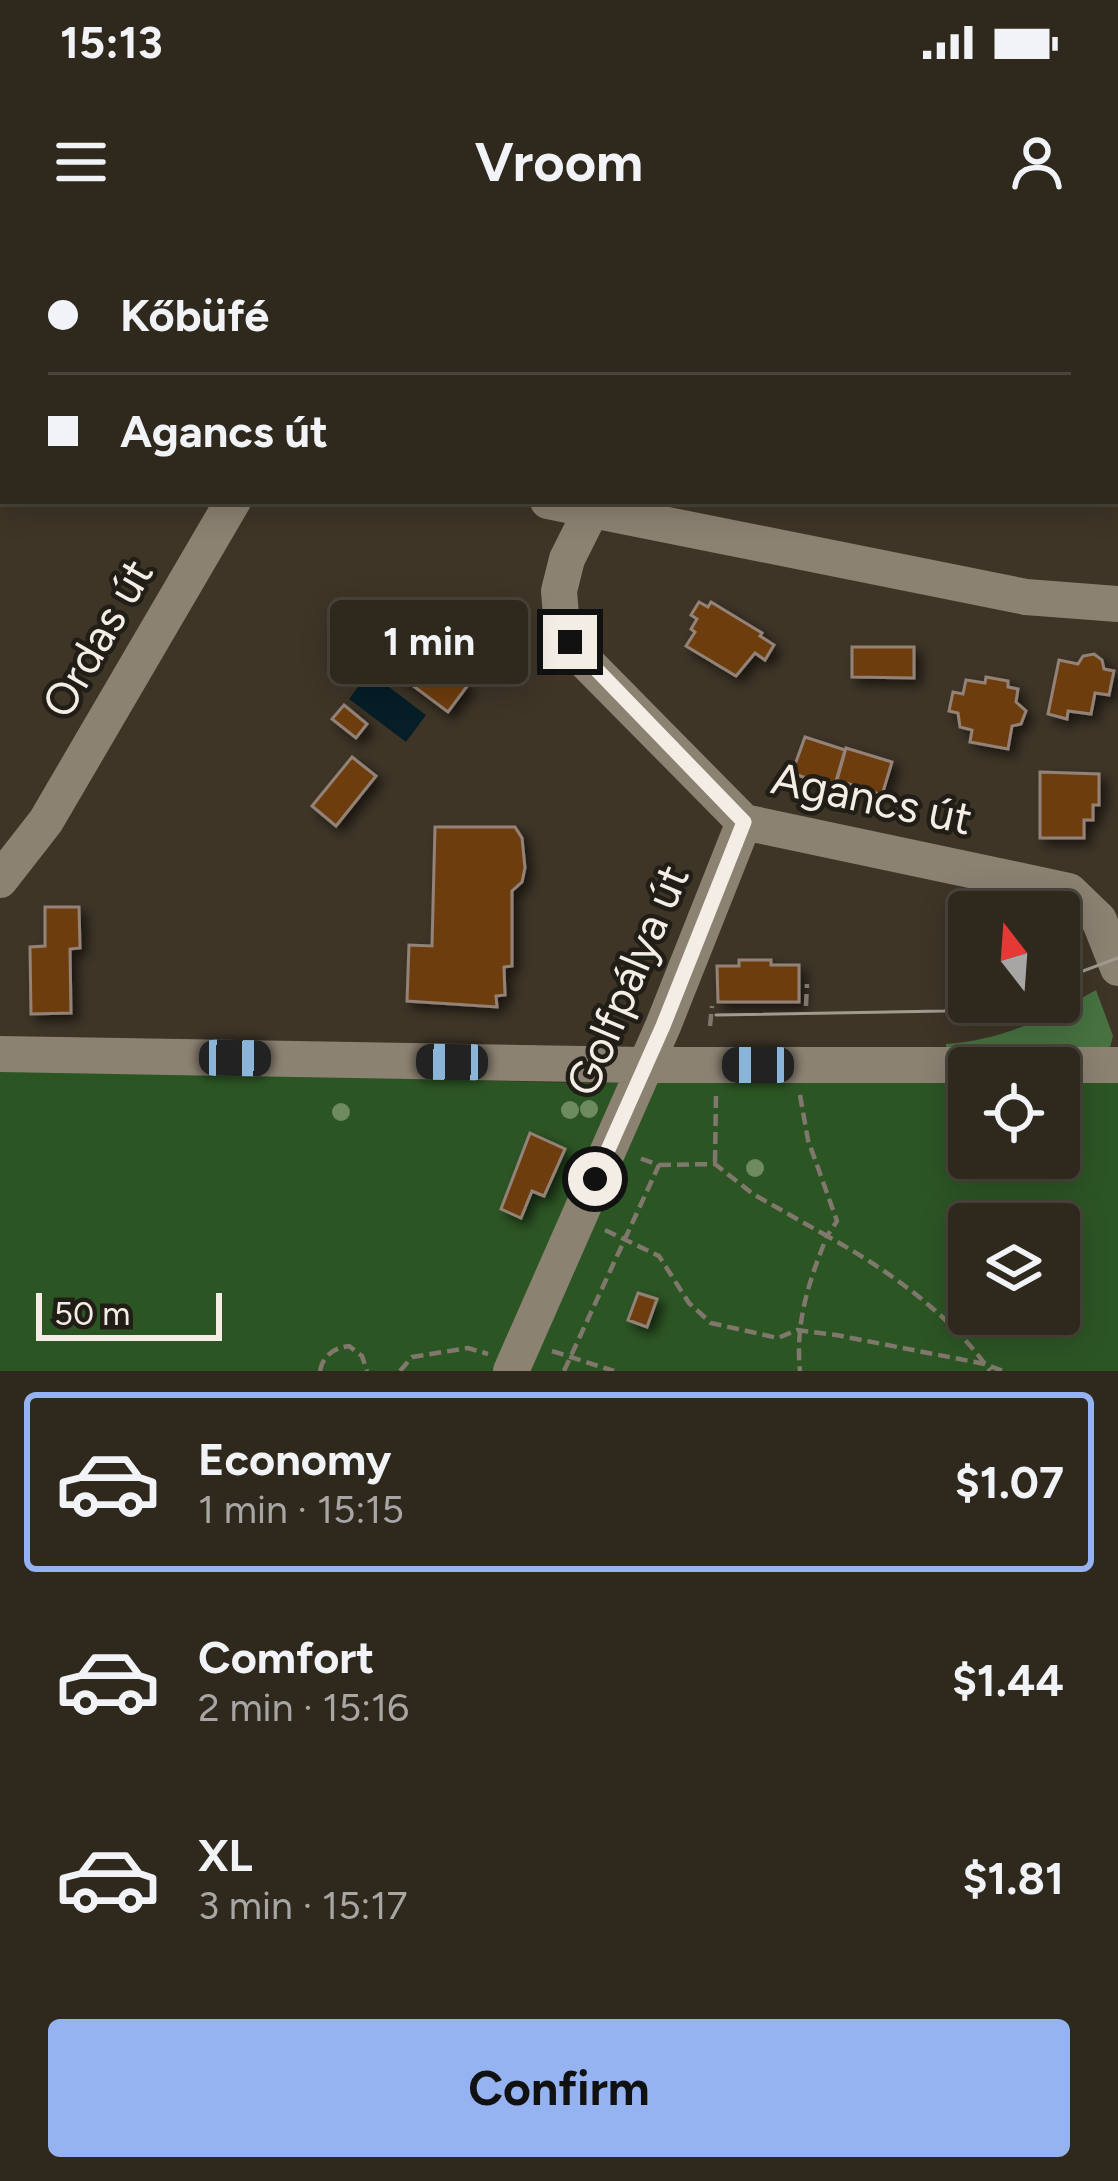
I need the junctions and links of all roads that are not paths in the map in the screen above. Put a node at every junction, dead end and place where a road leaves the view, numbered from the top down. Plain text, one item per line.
1 (231, 504) edge
2 (591, 504) edge
3 (1118, 604) edge
4 (744, 822) junction
5 (0, 880) edge
6 (1118, 968) edge
7 (0, 1054) edge
8 (1118, 1064) edge
9 (644, 1065) junction
10 (517, 1357) edge

1 - 5 street, Ordas út
2 - 3 street
2 - 4 street, Agancs út
4 - 6 street, Agancs út
4 - 9 street, Golfpálya út
7 - 9 street
8 - 9 street
9 - 10 street, Golfpálya út

